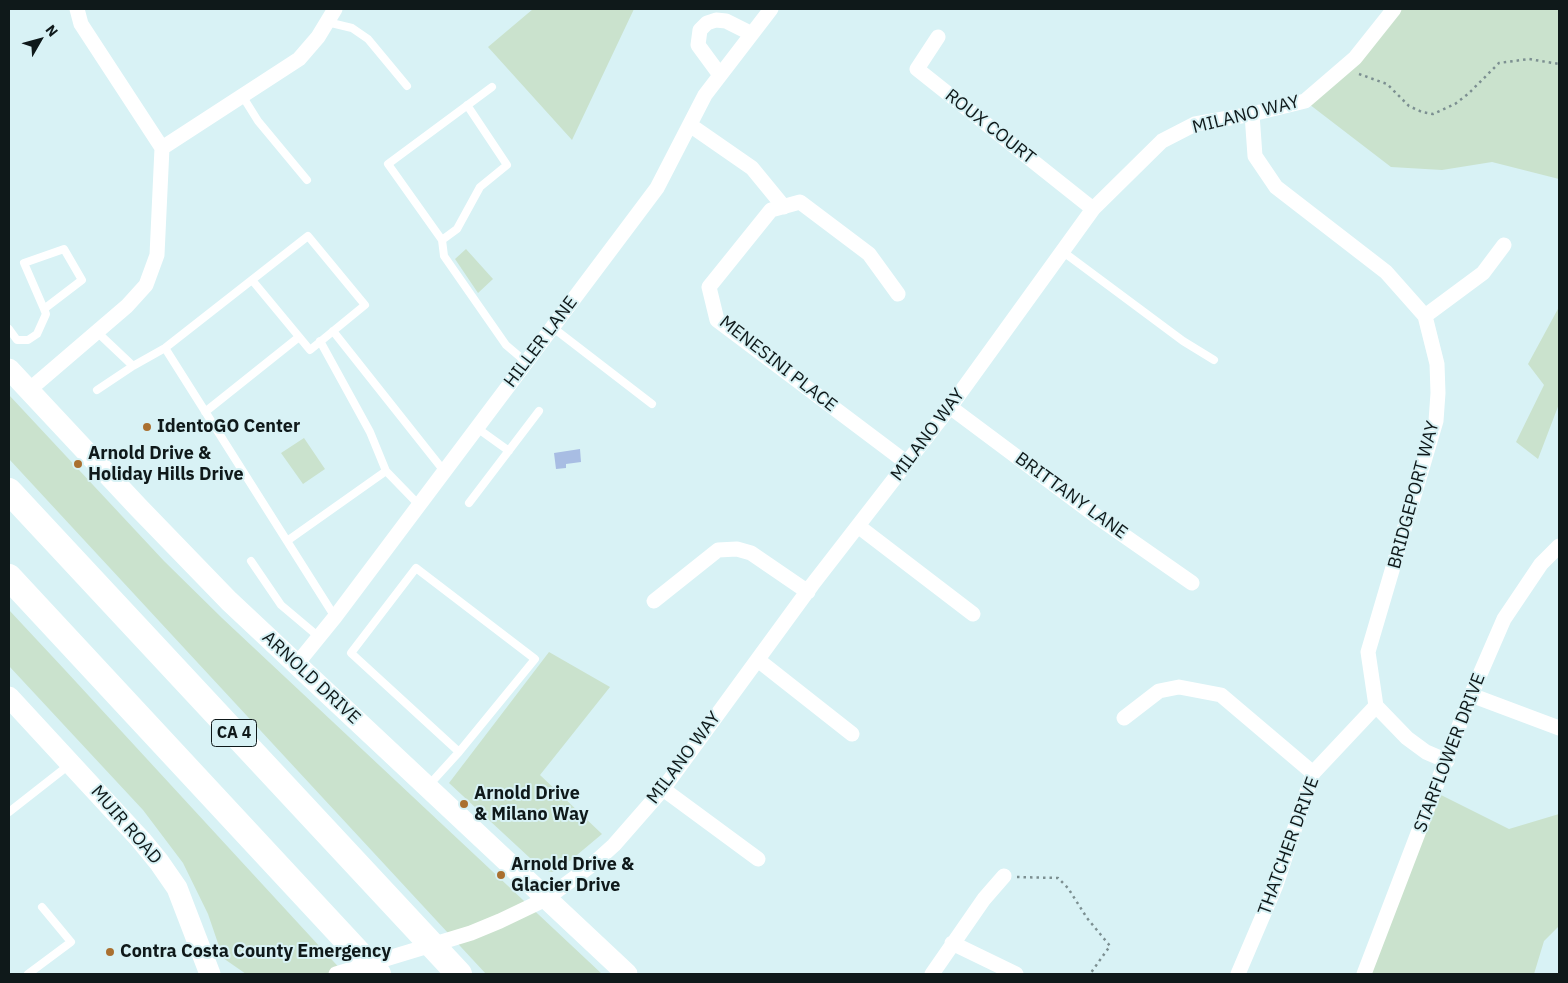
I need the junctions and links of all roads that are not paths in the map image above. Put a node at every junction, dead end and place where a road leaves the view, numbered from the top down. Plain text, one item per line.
1 (77, 9) edge
2 (771, 9) edge
3 (1394, 9) edge
4 (331, 15) edge
5 (752, 34) junction
6 (938, 37) dead end
7 (720, 75) junction
8 (407, 86) dead end
9 (492, 87) dead end
10 (243, 97) junction
11 (467, 106) junction
12 (1252, 114) junction
13 (690, 125) junction
14 (162, 148) junction
15 (307, 180) dead end
16 (784, 207) junction
17 (1093, 209) junction
18 (442, 240) junction
19 (1504, 245) dead end
20 (1062, 251) junction
21 (252, 280) junction
22 (898, 294) dead end
23 (44, 309) junction
24 (1425, 316) junction
25 (552, 328) junction
26 (9, 329) edge
27 (96, 331) junction
28 (333, 331) junction
29 (299, 337) junction
30 (320, 341) junction
31 (165, 348) junction
32 (1214, 360) dead end
33 (526, 362) junction
34 (133, 366) junction
35 (9, 368) edge
36 (29, 390) junction
37 (97, 390) dead end
38 (652, 404) dead end
39 (950, 407) junction
40 (539, 411) dead end
41 (205, 412) junction
42 (477, 428) junction
43 (509, 451) junction
44 (907, 463) junction
45 (386, 471) junction
46 (444, 472) junction
47 (9, 491) edge
48 (469, 503) dead end
49 (419, 505) junction
50 (858, 526) junction
51 (287, 542) junction
52 (1559, 546) edge
53 (251, 561) dead end
54 (9, 577) edge
55 (1192, 583) dead end
56 (808, 592) junction
57 (654, 601) dead end
58 (973, 614) dead end
59 (335, 617) junction
60 (319, 637) junction
61 (758, 660) junction
62 (296, 665) junction
63 (1471, 695) junction
64 (9, 697) edge
65 (1376, 706) junction
66 (1124, 718) dead end
67 (1559, 728) edge
68 (852, 734) dead end
69 (459, 752) junction
70 (1447, 761) junction
71 (71, 764) junction
72 (1313, 773) junction
73 (427, 786) junction
74 (663, 789) junction
75 (9, 812) edge
76 (758, 859) dead end
77 (1004, 876) road end
78 (546, 899) junction
79 (42, 907) dead end
80 (952, 943) junction
81 (28, 974) edge
82 (210, 974) edge
83 (336, 974) edge
84 (378, 974) edge
85 (459, 974) edge
86 (627, 974) edge
87 (932, 974) edge
88 (1016, 974) edge
89 (1238, 974) edge
90 (1364, 974) edge

1 - 14 street
2 - 5 street, HILLER LANE
3 - 12 street, MILANO WAY
4 - 8 lane
4 - 10 street
5 - 7 street, HILLER LANE
5 - 7 street
6 - 17 street, ROUX COURT
7 - 13 street, HILLER LANE
9 - 11 lane
10 - 14 street
10 - 15 lane
11 - 18 lane
11 - 18 lane
12 - 17 street, MILANO WAY
12 - 24 street, BRIDGEPORT WAY
13 - 16 street
13 - 25 street, HILLER LANE
14 - 27 street
16 - 22 street
16 - 44 street, MENESINI PLACE
17 - 20 street, MILANO WAY
18 - 33 lane
19 - 24 street
20 - 32 lane
20 - 39 street, MILANO WAY
21 - 28 lane
21 - 29 lane
21 - 31 lane
23 - 23 lane
23 - 26 lane
24 - 65 street, BRIDGEPORT WAY
25 - 33 street, HILLER LANE
25 - 38 lane
27 - 34 lane
27 - 36 street
28 - 30 lane
28 - 46 lane
29 - 30 lane
29 - 41 lane
30 - 45 lane
31 - 34 lane
31 - 41 lane
33 - 42 street, HILLER LANE
34 - 37 lane
35 - 36 street, ARNOLD DRIVE
36 - 62 street, ARNOLD DRIVE
39 - 44 street, MILANO WAY
39 - 55 street, BRITTANY LANE
40 - 43 lane
41 - 51 lane
42 - 43 lane
42 - 46 street, HILLER LANE
43 - 48 lane
44 - 50 street, MILANO WAY
45 - 49 lane
45 - 51 lane
46 - 49 street, HILLER LANE
47 - 85 highway, CA 4
49 - 59 street, HILLER LANE
50 - 56 street, MILANO WAY
50 - 58 street
51 - 59 lane
52 - 63 street, STARFLOWER DRIVE
53 - 60 lane
54 - 84 highway
56 - 57 street
56 - 61 street, MILANO WAY
59 - 60 street, HILLER LANE
60 - 62 street, HILLER LANE
61 - 68 street
61 - 74 street, MILANO WAY
62 - 73 street, ARNOLD DRIVE
63 - 67 street
63 - 70 street, STARFLOWER DRIVE
64 - 71 street, MUIR ROAD
65 - 70 street
65 - 72 street, THATCHER DRIVE
66 - 72 street
69 - 69 lane
69 - 73 lane
70 - 90 street, STARFLOWER DRIVE
71 - 75 lane
71 - 82 street, MUIR ROAD
72 - 89 street, THATCHER DRIVE
73 - 78 street, ARNOLD DRIVE
74 - 76 street
74 - 78 street, MILANO WAY
77 - 80 street
78 - 83 street, MILANO WAY
78 - 86 street, ARNOLD DRIVE
79 - 81 lane
80 - 87 street
80 - 88 street

